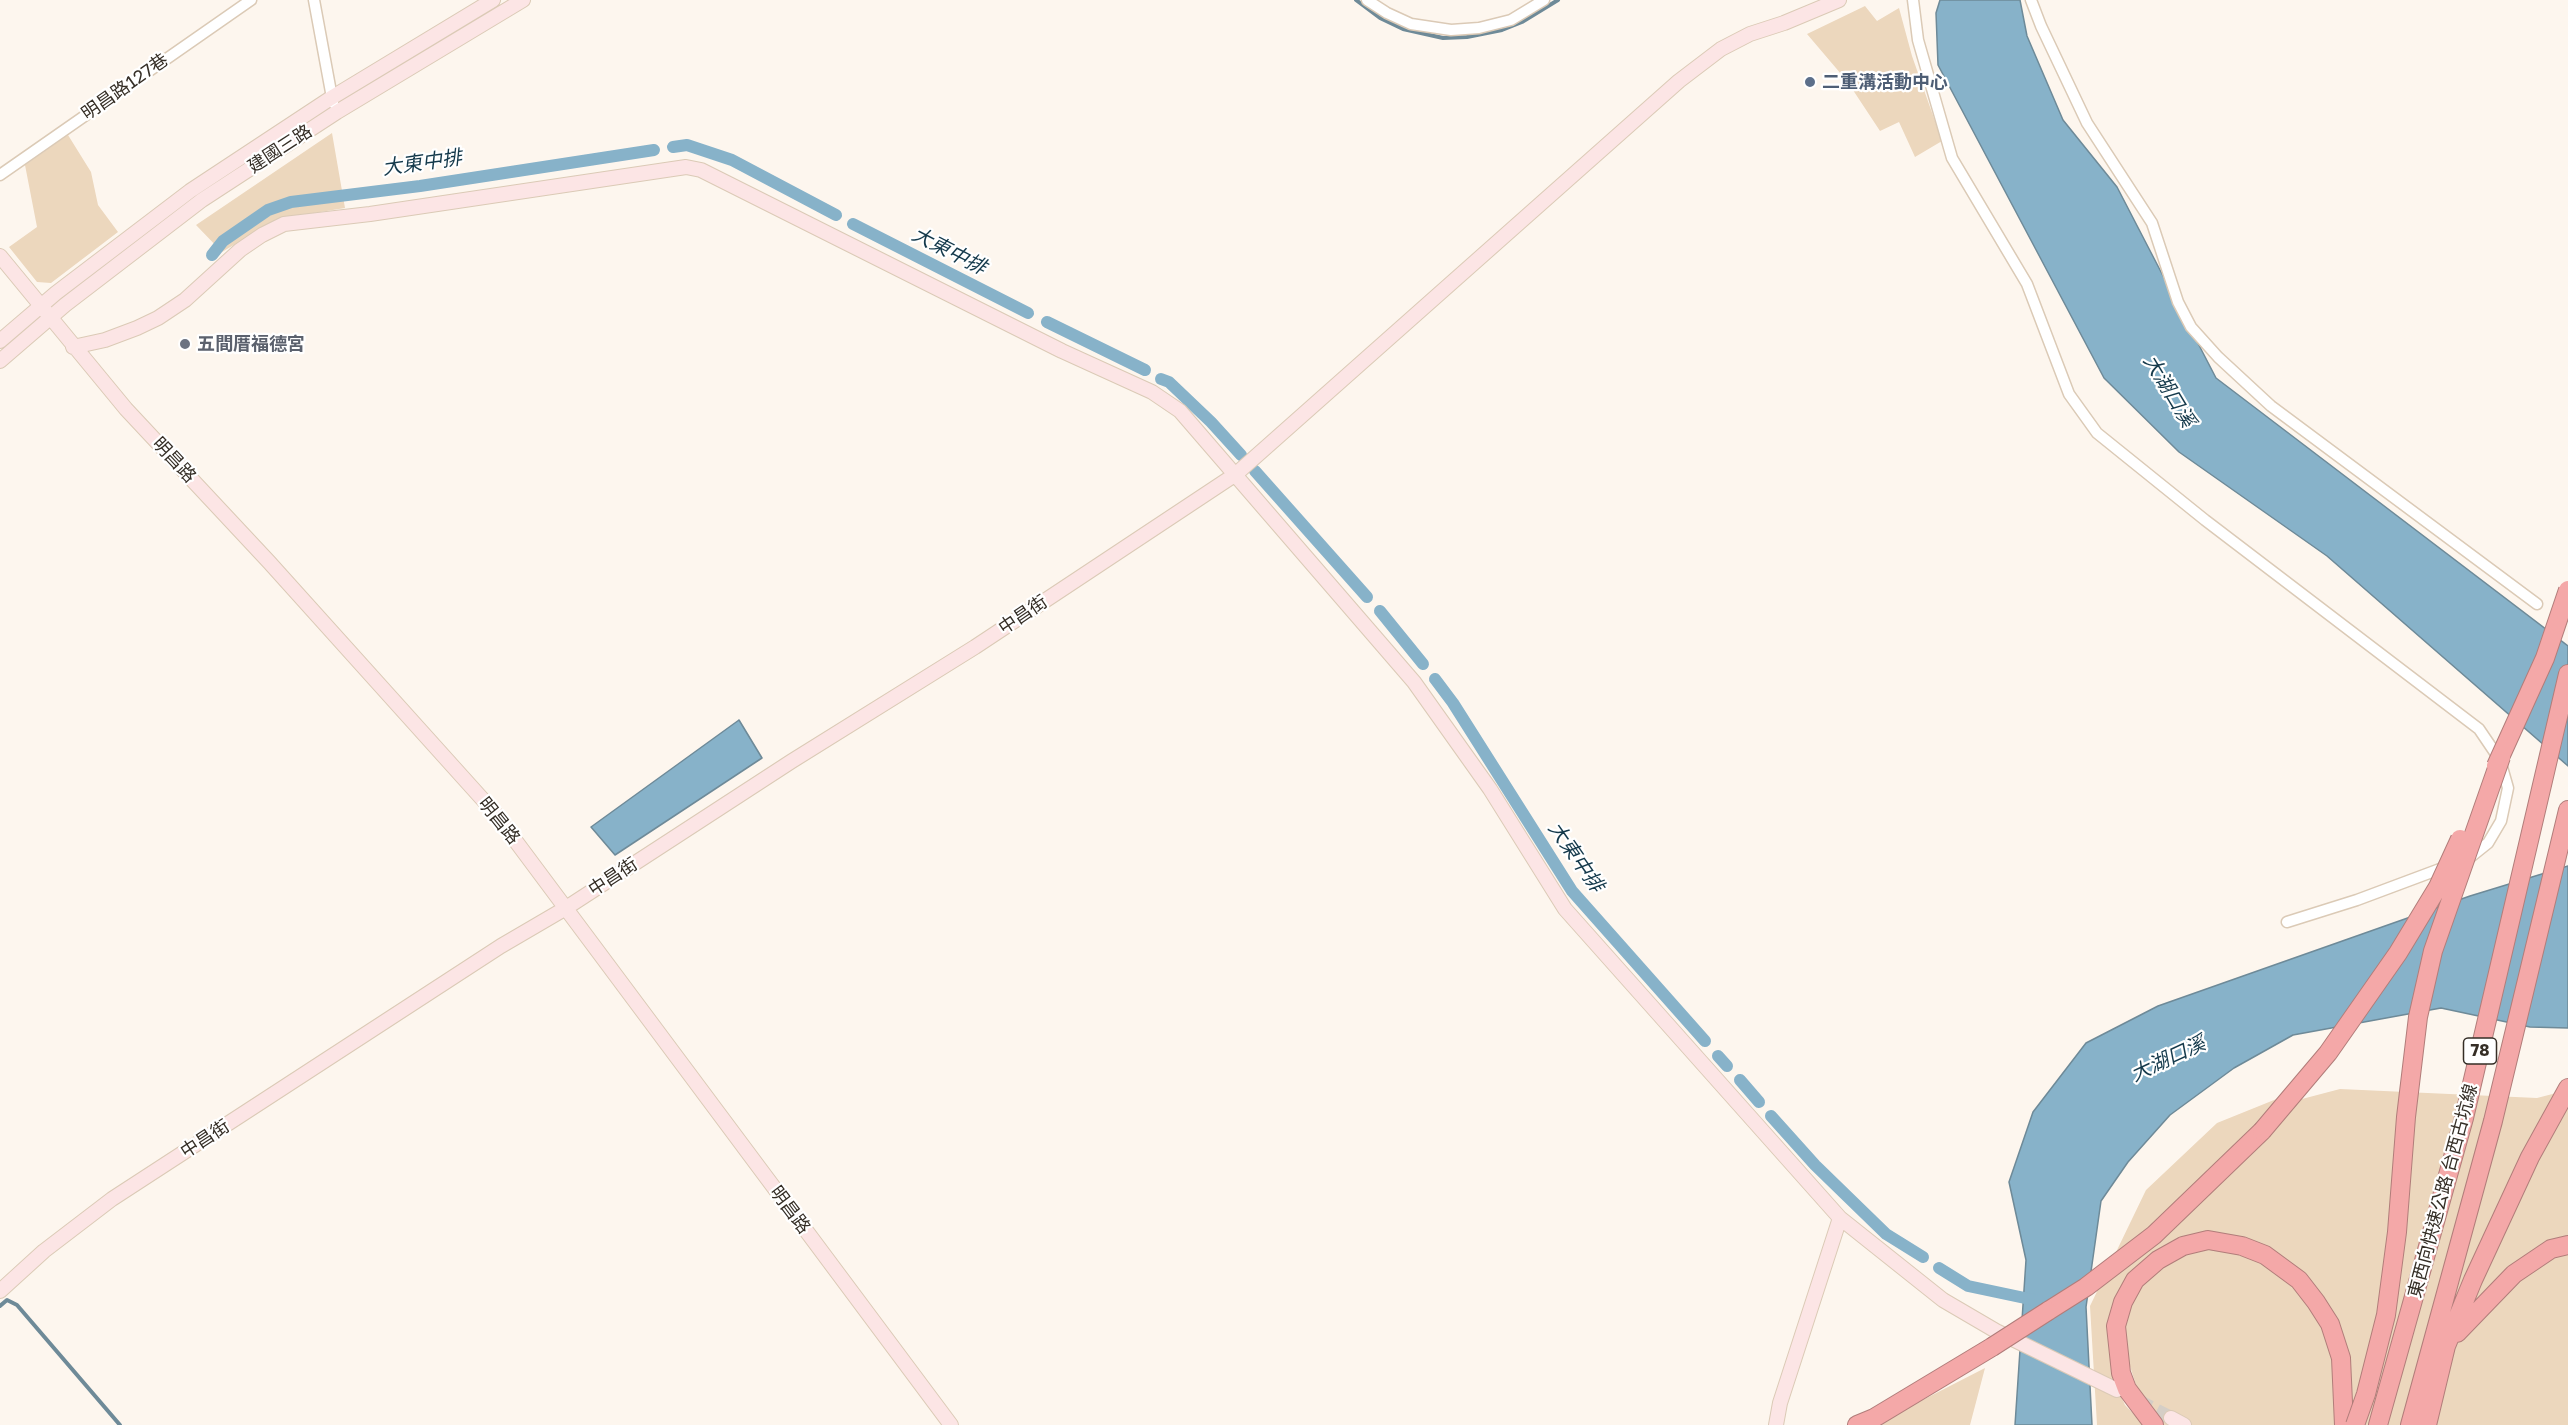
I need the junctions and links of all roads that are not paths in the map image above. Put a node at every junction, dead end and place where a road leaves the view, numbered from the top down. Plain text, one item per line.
1 (251, 0) edge
2 (314, 0) edge
3 (493, 0) edge
4 (522, 0) edge
5 (1367, 0) edge
6 (1544, 0) edge
7 (1839, 0) edge
8 (1913, 0) edge
9 (2031, 0) edge
10 (331, 98) junction
11 (337, 112) junction
12 (0, 175) edge
13 (0, 256) edge
14 (41, 306) junction
15 (50, 318) junction
16 (0, 341) edge
17 (73, 347) junction
18 (0, 361) edge
19 (1236, 474) junction
20 (2568, 590) edge
21 (2537, 604) dead end
22 (2568, 674) edge
23 (2501, 758) junction
24 (2568, 810) edge
25 (566, 908) junction
26 (2287, 922) dead end
27 (2568, 1088) edge
28 (1840, 1218) junction
29 (2568, 1245) edge
30 (0, 1291) edge
31 (2446, 1347) junction
32 (2115, 1383) junction
33 (2163, 1421) edge
34 (951, 1425) edge
35 (1776, 1425) edge
36 (1857, 1425) edge
37 (2184, 1425) edge
38 (2344, 1425) edge
39 (2355, 1425) edge
40 (2378, 1425) edge
41 (2410, 1425) edge
42 (2427, 1425) edge

1 - 12 street, 明昌路127巷
2 - 10 street
3 - 10 street, 建國三路
4 - 11 street, 建國三路
5 - 6 street
7 - 19 street, 中昌街
8 - 26 street
9 - 21 street
10 - 11 street
10 - 14 street, 建國三路
11 - 15 street, 建國三路
13 - 14 street, 明昌路
14 - 15 street, 明昌路
14 - 16 street, 建國三路
15 - 17 street, 明昌路
15 - 18 street, 建國三路
17 - 19 street
17 - 25 street, 明昌路
19 - 25 street, 中昌街
19 - 28 street
20 - 23 highway, bridge
22 - 40 highway, 東西向快速公路 台西古坑線 / 78
23 - 36 highway, bridge
23 - 39 highway, bridge
24 - 41 highway, 東西向快速公路 台西古坑線 / 78
25 - 30 street, 中昌街
25 - 34 street, 明昌路
27 - 31 highway
28 - 32 street
28 - 35 street
29 - 31 highway
31 - 42 highway
32 - 33 highway
32 - 38 highway
33 - 37 street

